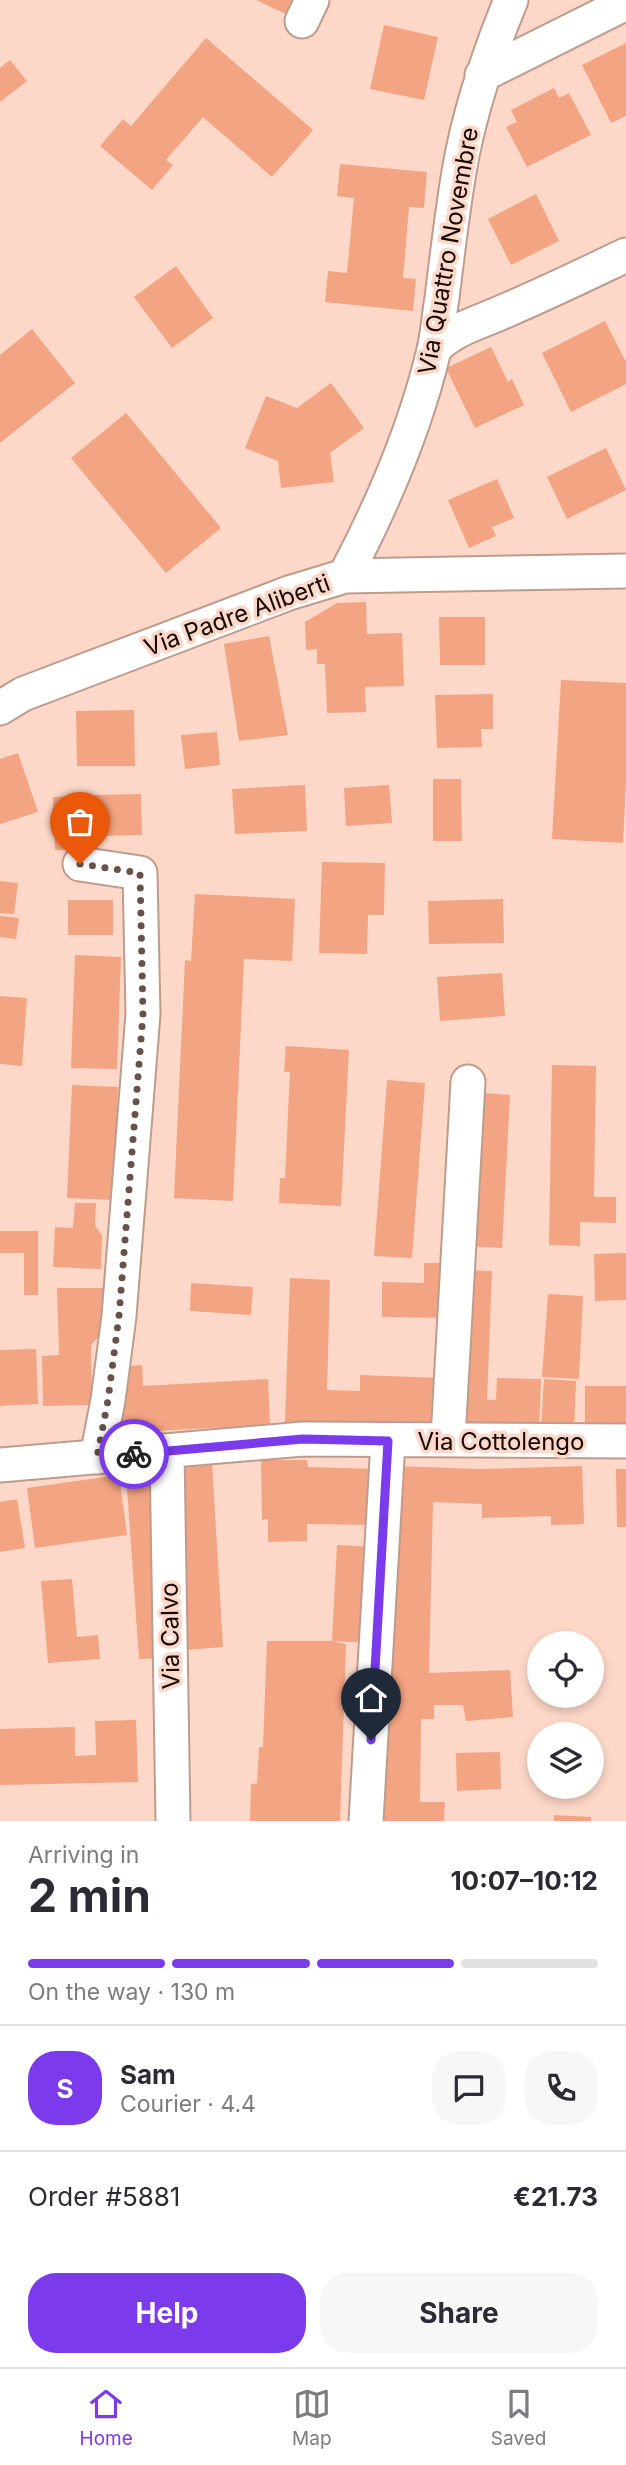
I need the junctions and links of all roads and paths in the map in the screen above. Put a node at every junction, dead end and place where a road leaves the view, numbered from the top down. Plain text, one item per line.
1 (511, 0) edge
2 (626, 3) edge
3 (482, 75) junction
4 (626, 255) edge
5 (435, 348) junction
6 (626, 572) edge
7 (345, 576) junction
8 (8, 699) edge
9 (80, 864) dead end
10 (468, 1082) dead end
11 (448, 1439) junction
12 (388, 1441) junction
13 (626, 1441) edge
14 (167, 1451) junction
15 (97, 1457) junction
16 (0, 1465) edge
17 (173, 1821) edge
18 (366, 1821) edge

1 - 3 street, Via Quattro Novembre
2 - 3 street
3 - 5 street, Via Quattro Novembre
4 - 5 street
5 - 7 street, Via Quattro Novembre
6 - 7 street, Via Padre Aliberti
7 - 8 street, Via Padre Aliberti
9 - 15 street
10 - 11 street
11 - 12 street, Via Cottolengo
11 - 13 street, Via Cottolengo
12 - 14 street, Via Cottolengo
12 - 18 street
14 - 15 street, Via Cottolengo
14 - 17 street, Via Calvo
15 - 16 street, Via Cottolengo

